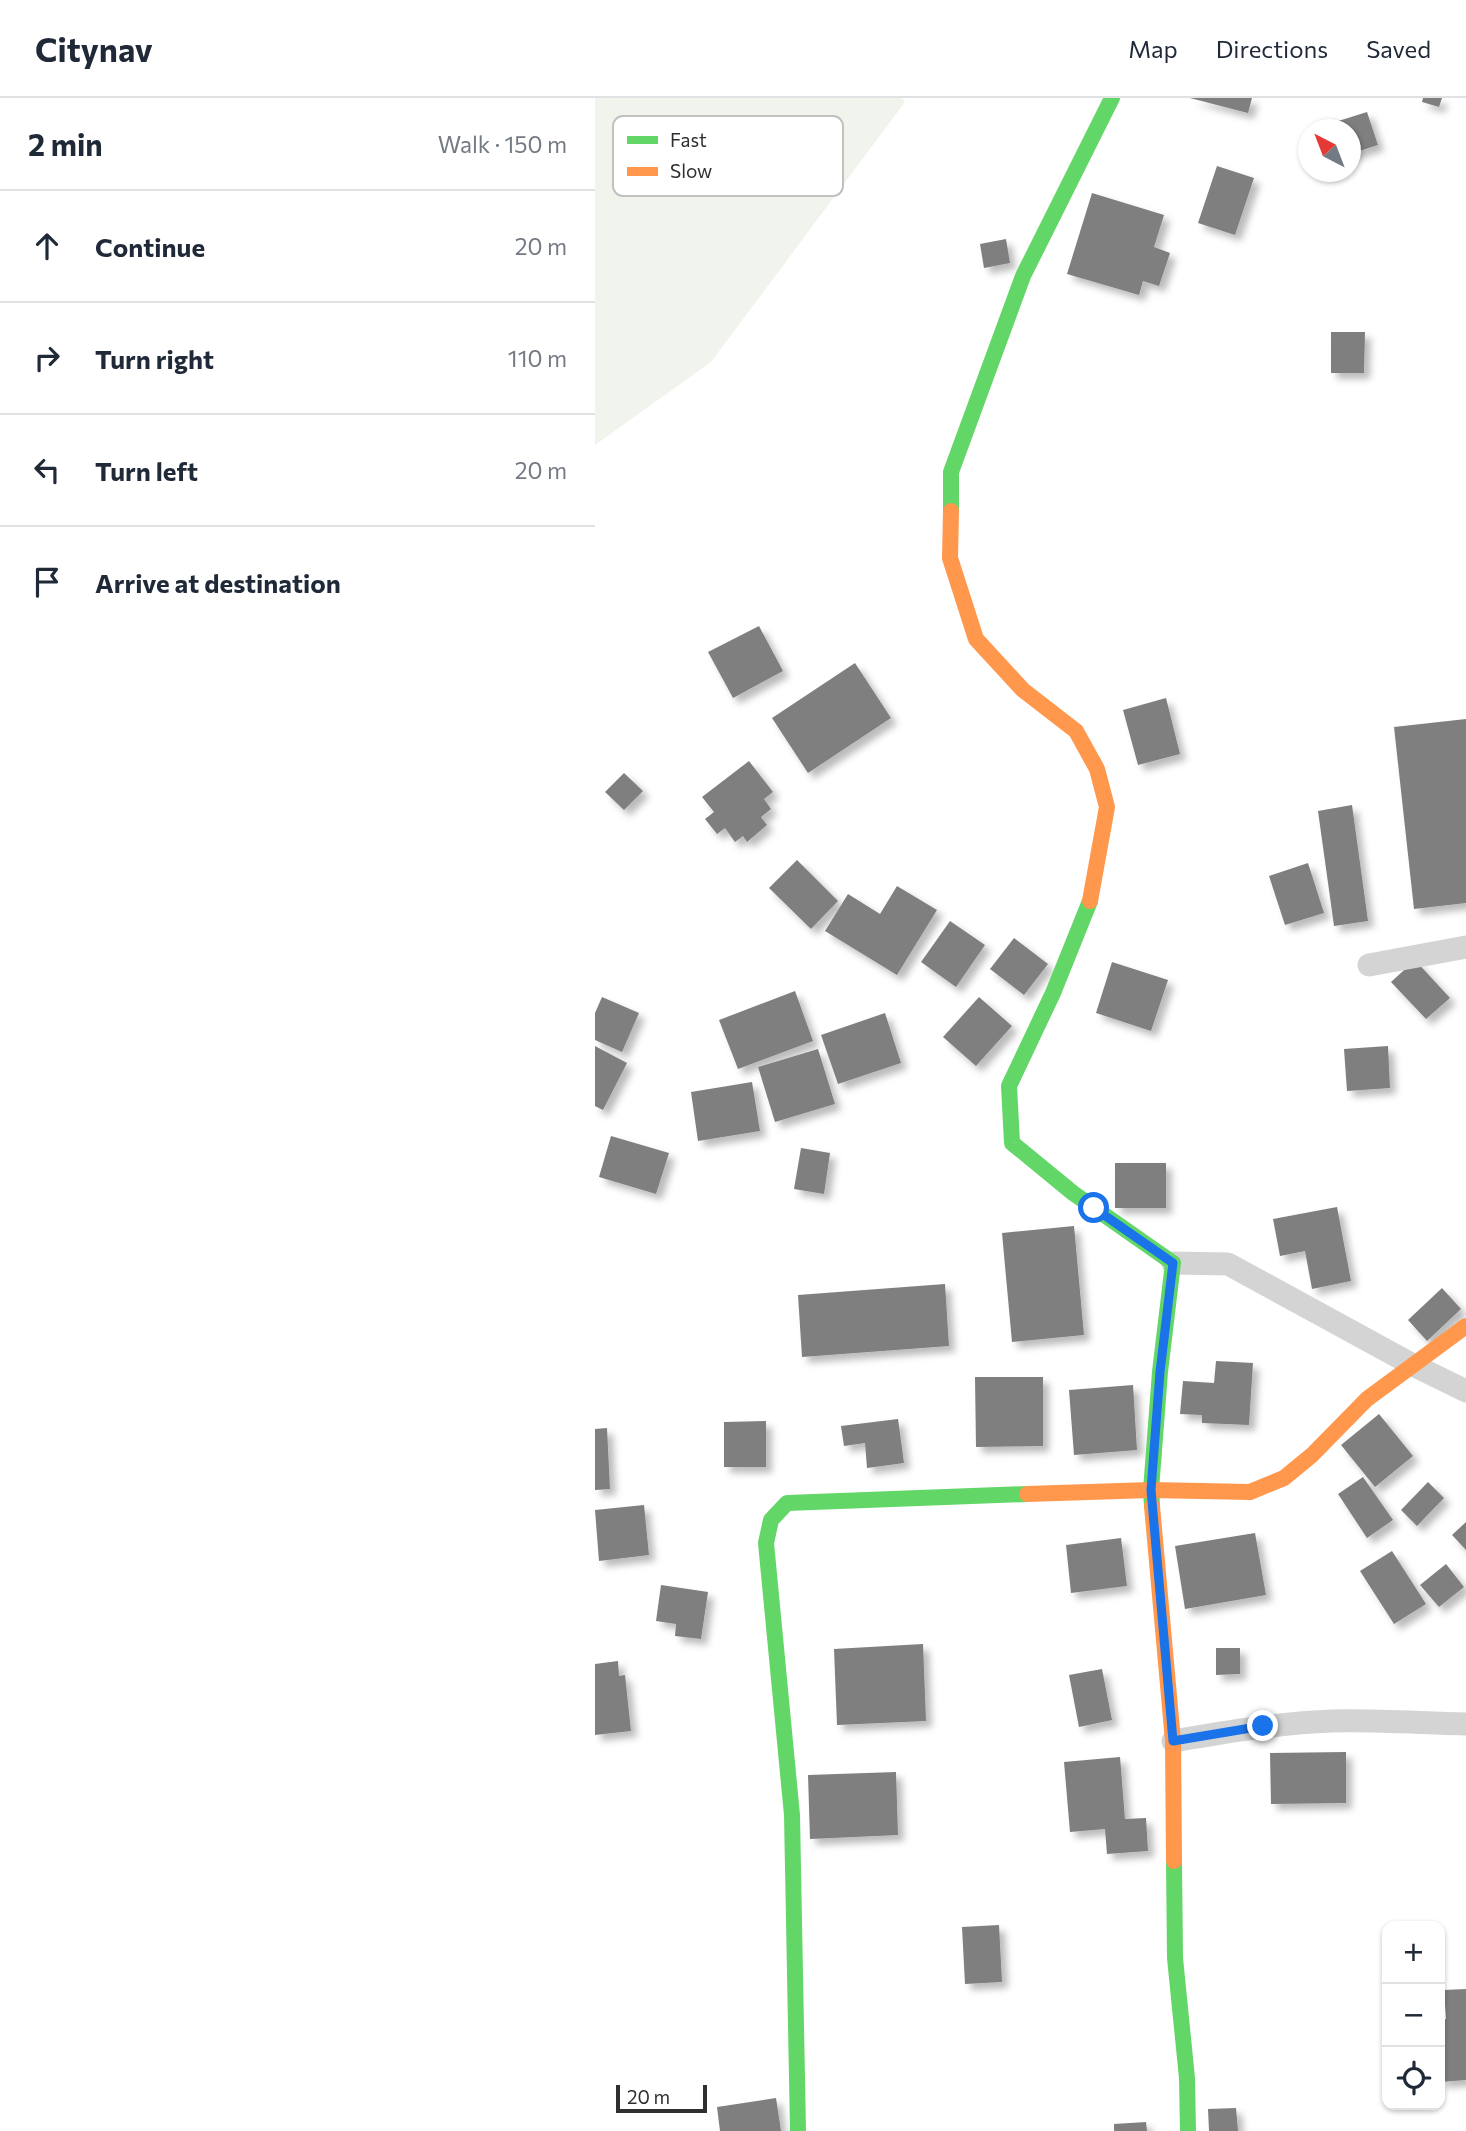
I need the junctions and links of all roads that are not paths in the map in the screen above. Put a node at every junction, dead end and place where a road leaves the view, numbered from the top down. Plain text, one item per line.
1 (1112, 98) edge
2 (1466, 947) edge
3 (1369, 965) dead end
4 (1173, 1263) junction
5 (1466, 1326) edge
6 (1413, 1365) junction
7 (1466, 1391) edge
8 (1151, 1490) junction
9 (1466, 1724) edge
10 (1173, 1741) junction
11 (798, 2131) edge
12 (1188, 2131) edge

1 - 4 street
2 - 3 street
4 - 6 street
4 - 8 street
5 - 6 street
6 - 7 street
6 - 8 street
8 - 10 street
8 - 11 street
9 - 10 street
10 - 12 street

